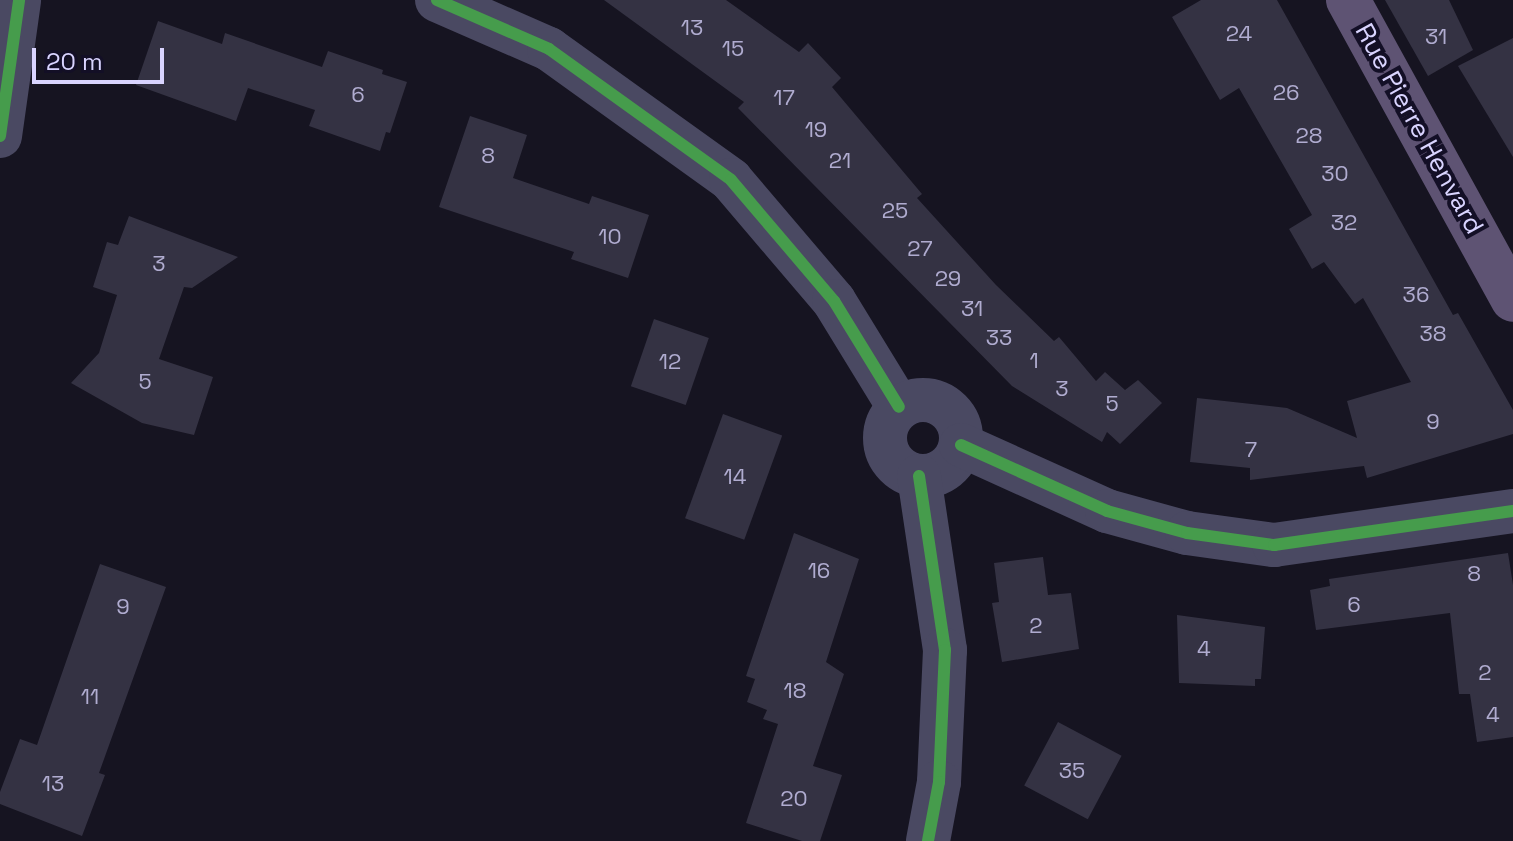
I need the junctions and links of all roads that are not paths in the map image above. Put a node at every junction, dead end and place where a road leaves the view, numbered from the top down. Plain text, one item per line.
1 (19, 0) edge
2 (437, 0) edge
3 (1348, 0) edge
4 (0, 136) edge
5 (1513, 300) edge
6 (899, 407) junction
7 (961, 445) junction
8 (919, 476) junction
9 (1513, 511) edge
10 (928, 841) edge

1 - 4 street
2 - 6 street
3 - 5 main road, Rue Pierre Henvard
6 - 7 street
6 - 8 street
7 - 8 street
7 - 9 street
8 - 10 street

